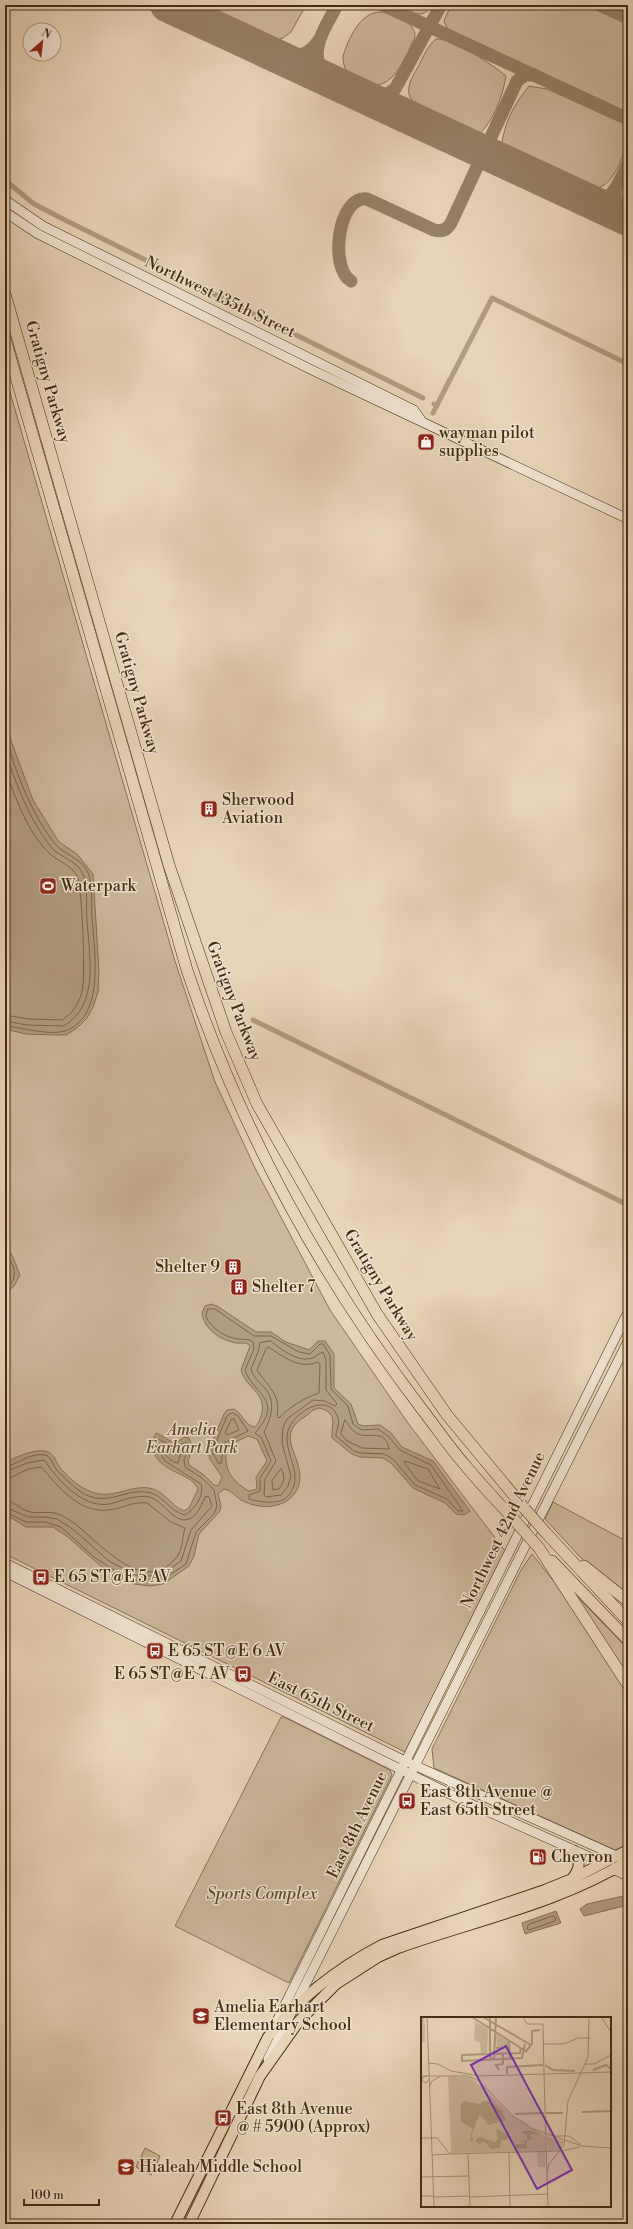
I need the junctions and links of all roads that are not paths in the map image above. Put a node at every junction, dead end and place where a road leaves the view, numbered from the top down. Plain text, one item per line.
1 (5, 200) edge
2 (5, 212) edge
3 (149, 284) junction
4 (5, 294) edge
5 (5, 339) edge
6 (628, 519) edge
7 (628, 1312) edge
8 (619, 1331) junction
9 (628, 1336) edge
10 (628, 1340) edge
11 (566, 1438) junction
12 (577, 1443) junction
13 (546, 1533) junction
14 (539, 1548) junction
15 (5, 1563) edge
16 (5, 1572) edge
17 (628, 1601) edge
18 (628, 1621) edge
19 (628, 1640) edge
20 (628, 1685) edge
21 (405, 1761) junction
22 (416, 1766) junction
23 (401, 1770) junction
24 (412, 1775) junction
25 (574, 1850) junction
26 (628, 1850) edge
27 (617, 1856) junction
28 (628, 1861) edge
29 (603, 1863) junction
30 (615, 1869) junction
31 (351, 1872) junction
32 (628, 1875) edge
33 (361, 1877) junction
34 (572, 1879) junction
35 (291, 2012) junction
36 (268, 2037) junction
37 (260, 2076) junction
38 (236, 2102) junction
39 (245, 2107) junction
40 (186, 2203) junction
41 (197, 2208) junction
42 (175, 2224) edge
43 (189, 2224) edge

1 - 3 main road, Northwest 135th Street
2 - 3 main road, Northwest 135th Street
3 - 6 main road, Northwest 135th Street
4 - 13 highway, Gratigny Parkway, bridge
5 - 14 highway, Gratigny Parkway, bridge
7 - 8 main road, Northwest 42nd Avenue
8 - 9 main road
8 - 11 main road, Northwest 42nd Avenue
10 - 12 main road, Northwest 42nd Avenue
11 - 12 main road
11 - 21 main road, Northwest 42nd Avenue
12 - 22 main road, Northwest 42nd Avenue
13 - 17 highway
13 - 18 highway, Gratigny Parkway
14 - 19 highway, Gratigny Parkway
14 - 20 highway
15 - 21 main road, East 65th Street
16 - 23 main road, East 65th Street
21 - 22 main road, East 65th Street
21 - 23 main road, East 8th Avenue
22 - 24 main road, Northwest 42nd Avenue
22 - 27 main road, East 65th Street
23 - 24 main road, East 65th Street
23 - 31 main road, East 8th Avenue
24 - 25 main road, East 65th Street
24 - 33 main road, East 8th Avenue
25 - 29 main road, East 65th Street
25 - 34 main road
26 - 27 main road
27 - 28 main road, East 65th Street
27 - 29 main road
28 - 30 main road
29 - 30 main road, East 65th Street
29 - 34 main road
30 - 32 highway
30 - 37 main road
31 - 33 main road
31 - 36 main road, East 8th Avenue
33 - 35 main road, East 8th Avenue
34 - 35 main road
35 - 36 main road
35 - 37 main road, East 8th Avenue
36 - 38 main road, East 8th Avenue
37 - 39 main road, East 8th Avenue
38 - 39 main road
38 - 40 main road, East 8th Avenue
39 - 41 main road, East 8th Avenue
40 - 41 main road
40 - 42 main road, East 8th Avenue
41 - 43 main road, East 8th Avenue

